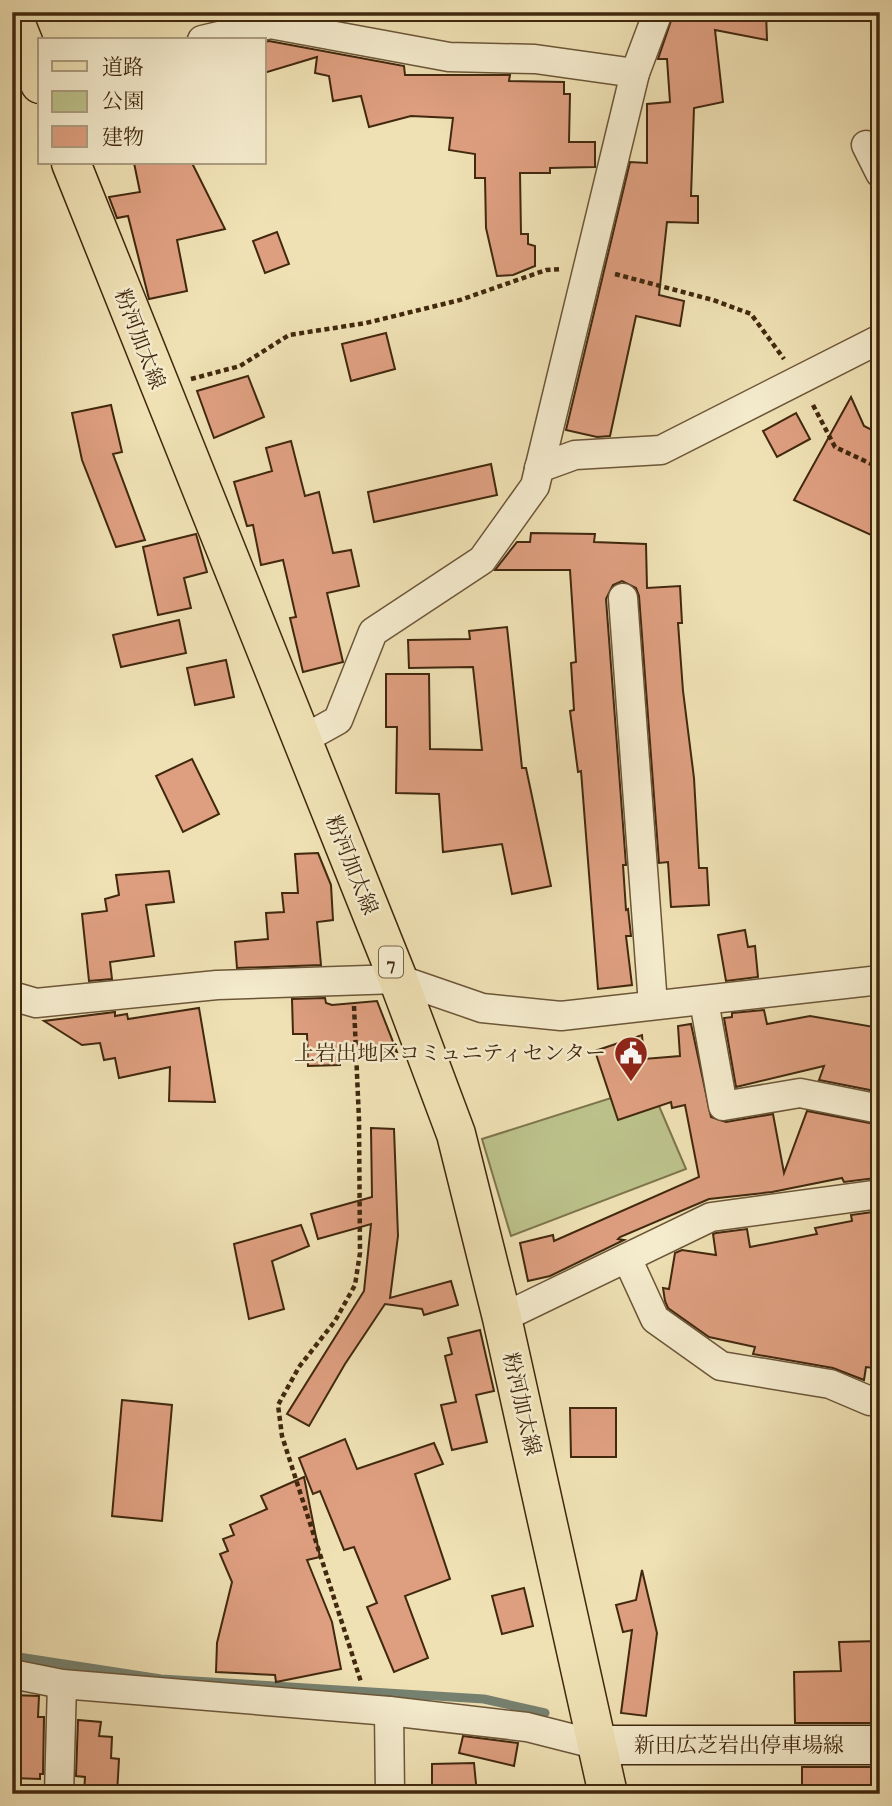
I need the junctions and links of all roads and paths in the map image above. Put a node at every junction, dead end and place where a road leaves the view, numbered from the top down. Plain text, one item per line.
1 (658, 12) edge
2 (21, 30) edge
3 (210, 38) edge
4 (635, 73) junction
5 (38, 78) edge
6 (866, 145) dead end
7 (71, 164) edge
8 (880, 173) edge
9 (880, 340) edge
10 (540, 468) junction
11 (623, 598) dead end
12 (302, 740) junction
13 (397, 979) junction
14 (353, 980) junction
15 (880, 980) edge
16 (12, 996) edge
17 (704, 1001) junction
18 (653, 1005) junction
19 (880, 1109) edge
20 (880, 1194) edge
21 (627, 1258) junction
22 (502, 1318) junction
23 (870, 1401) dead end
24 (12, 1674) edge
25 (62, 1684) junction
26 (380, 1710) junction
27 (598, 1745) junction
28 (880, 1745) edge
29 (59, 1794) edge
30 (390, 1794) edge
31 (608, 1794) edge

1 - 4 street
2 - 5 main road
3 - 4 street
4 - 10 street
6 - 8 street
7 - 12 main road, 粉河加太線 / 7
9 - 10 street
10 - 12 street
11 - 18 street
12 - 13 main road, 粉河加太線 / 7
13 - 14 street
13 - 18 street
13 - 22 main road, 粉河加太線 / 7
14 - 16 street
14 - 26 path
15 - 17 street
17 - 18 street
17 - 19 street
20 - 21 street
21 - 22 street
21 - 23 street
22 - 27 main road, 粉河加太線 / 7
24 - 25 street
25 - 26 street
25 - 29 street
26 - 27 street
26 - 30 street
27 - 28 main road, 新田広芝岩出停車場線
27 - 31 main road, 粉河加太線 / 7

